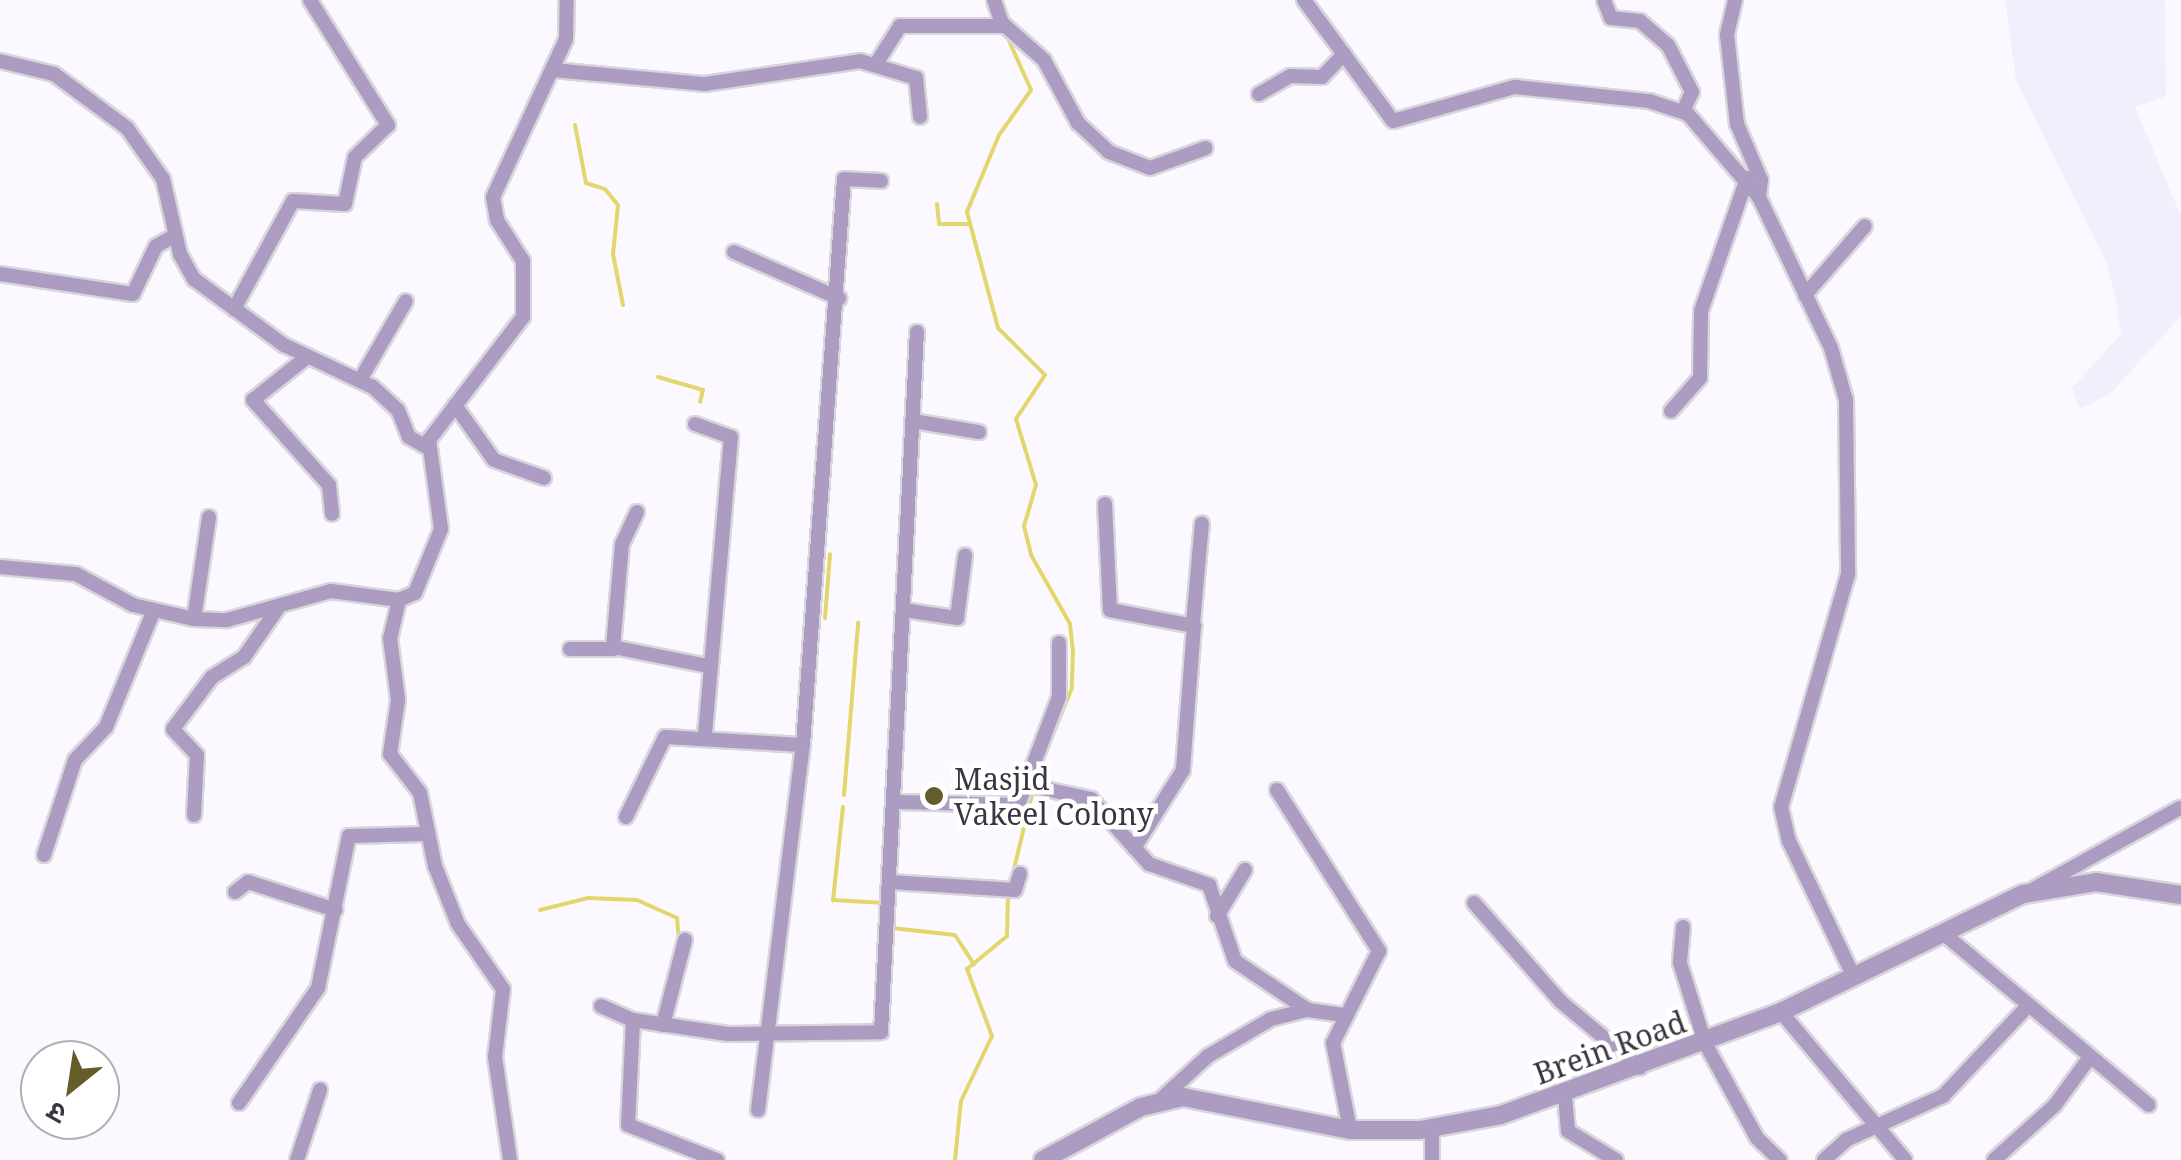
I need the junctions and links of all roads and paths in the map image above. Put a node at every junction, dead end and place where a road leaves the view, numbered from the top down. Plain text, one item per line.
1 (310, 0) edge
2 (567, 0) edge
3 (994, 0) edge
4 (1304, 0) edge
5 (1604, 0) edge
6 (1735, 0) edge
7 (1000, 27) junction
8 (1344, 54) junction
9 (0, 61) edge
10 (876, 64) junction
11 (553, 70) junction
12 (1258, 94) dead end
13 (1683, 111) junction
14 (920, 118) dead end
15 (1206, 148) dead end
16 (1747, 178) junction
17 (881, 181) dead end
18 (1759, 197) junction
19 (1866, 226) dead end
20 (174, 236) junction
21 (734, 252) dead end
22 (0, 274) edge
23 (1805, 296) junction
24 (839, 298) junction
25 (406, 301) dead end
26 (234, 309) junction
27 (917, 332) dead end
28 (307, 357) junction
29 (360, 380) junction
30 (455, 405) junction
31 (1672, 411) dead end
32 (912, 421) junction
33 (695, 424) dead end
34 (979, 432) dead end
35 (426, 447) junction
36 (544, 478) dead end
37 (1106, 504) dead end
38 (637, 512) dead end
39 (332, 514) dead end
40 (209, 517) dead end
41 (1202, 523) dead end
42 (965, 556) dead end
43 (0, 567) edge
44 (399, 600) junction
45 (280, 605) junction
46 (154, 610) junction
47 (904, 610) junction
48 (194, 619) junction
49 (1193, 623) junction
50 (1059, 643) dead end
51 (570, 649) dead end
52 (614, 650) junction
53 (708, 666) junction
54 (705, 736) junction
55 (802, 745) junction
56 (1032, 785) junction
57 (1277, 790) dead end
58 (897, 802) junction
59 (2180, 808) edge
60 (194, 814) dead end
61 (626, 817) dead end
62 (427, 834) junction
63 (1134, 848) junction
64 (44, 854) dead end
65 (1245, 870) dead end
66 (1020, 874) dead end
67 (890, 882) junction
68 (235, 892) dead end
69 (2028, 892) junction
70 (2181, 894) edge
71 (1474, 903) dead end
72 (336, 910) junction
73 (1217, 916) junction
74 (1683, 927) dead end
75 (1943, 933) junction
76 (685, 940) dead end
77 (1852, 974) junction
78 (601, 1006) dead end
79 (2026, 1008) junction
80 (1308, 1010) junction
81 (1780, 1012) junction
82 (1344, 1014) junction
83 (633, 1020) junction
84 (663, 1024) junction
85 (766, 1036) junction
86 (1706, 1043) junction
87 (2090, 1057) junction
88 (1640, 1068) junction
89 (320, 1090) dead end
90 (1565, 1096) junction
91 (1159, 1100) junction
92 (239, 1103) dead end
93 (2149, 1105) dead end
94 (758, 1110) dead end
95 (1879, 1126) junction
96 (1432, 1128) junction
97 (1350, 1130) junction
98 (297, 1160) edge
99 (510, 1160) edge
100 (717, 1160) edge
101 (1044, 1160) edge
102 (1432, 1160) edge
103 (1616, 1160) edge
104 (1780, 1160) edge
105 (1824, 1160) edge
106 (1905, 1160) edge
107 (1994, 1160) edge

1 - 26 street
2 - 11 street
3 - 7 street
4 - 8 street
5 - 13 street
6 - 18 street
7 - 10 street
7 - 15 street
8 - 12 street
8 - 13 street
9 - 20 street
10 - 11 street
10 - 14 street
11 - 30 street
13 - 16 street
16 - 18 street
16 - 31 street
17 - 24 street
18 - 23 street
19 - 23 street
20 - 22 street
20 - 26 street
21 - 24 street
23 - 77 street
24 - 55 street
25 - 29 street
26 - 28 street
27 - 32 street
28 - 29 street
28 - 39 street
29 - 35 street
30 - 35 street
30 - 36 street
32 - 34 street
32 - 47 street
33 - 53 street
35 - 44 street
37 - 49 street
38 - 52 street
40 - 48 street
41 - 49 street
42 - 47 street
43 - 46 street
44 - 45 street
44 - 62 street
45 - 48 street
45 - 60 street
46 - 48 street
46 - 64 street
47 - 58 street
49 - 63 street
50 - 56 street
51 - 52 street
52 - 53 street
53 - 54 street
54 - 55 street
54 - 61 street
55 - 85 street
56 - 58 street
56 - 63 street
57 - 82 street
58 - 67 street
59 - 69 street
62 - 72 street
62 - 99 street
63 - 73 street
65 - 73 street
66 - 67 street
67 - 85 street
68 - 72 street
69 - 70 street, Brein Road
69 - 75 street, Brein Road
71 - 88 street
72 - 92 street
73 - 80 street
74 - 86 street
75 - 77 street, Brein Road
75 - 79 street
76 - 84 street
77 - 81 street, Brein Road
78 - 83 street
79 - 87 street
79 - 95 street
80 - 82 street
80 - 91 street
81 - 86 street, Brein Road
81 - 95 street
82 - 97 street
83 - 84 street
83 - 100 street
84 - 85 street
85 - 94 street
86 - 88 street, Brein Road
86 - 104 street
87 - 93 street
87 - 107 street
88 - 90 street, Brein Road
89 - 98 street
90 - 96 street, Brein Road
90 - 103 street
91 - 97 street, Brein Road
91 - 101 street, Brein Road
95 - 105 street
95 - 106 street
96 - 97 street, Brein Road
96 - 102 street

